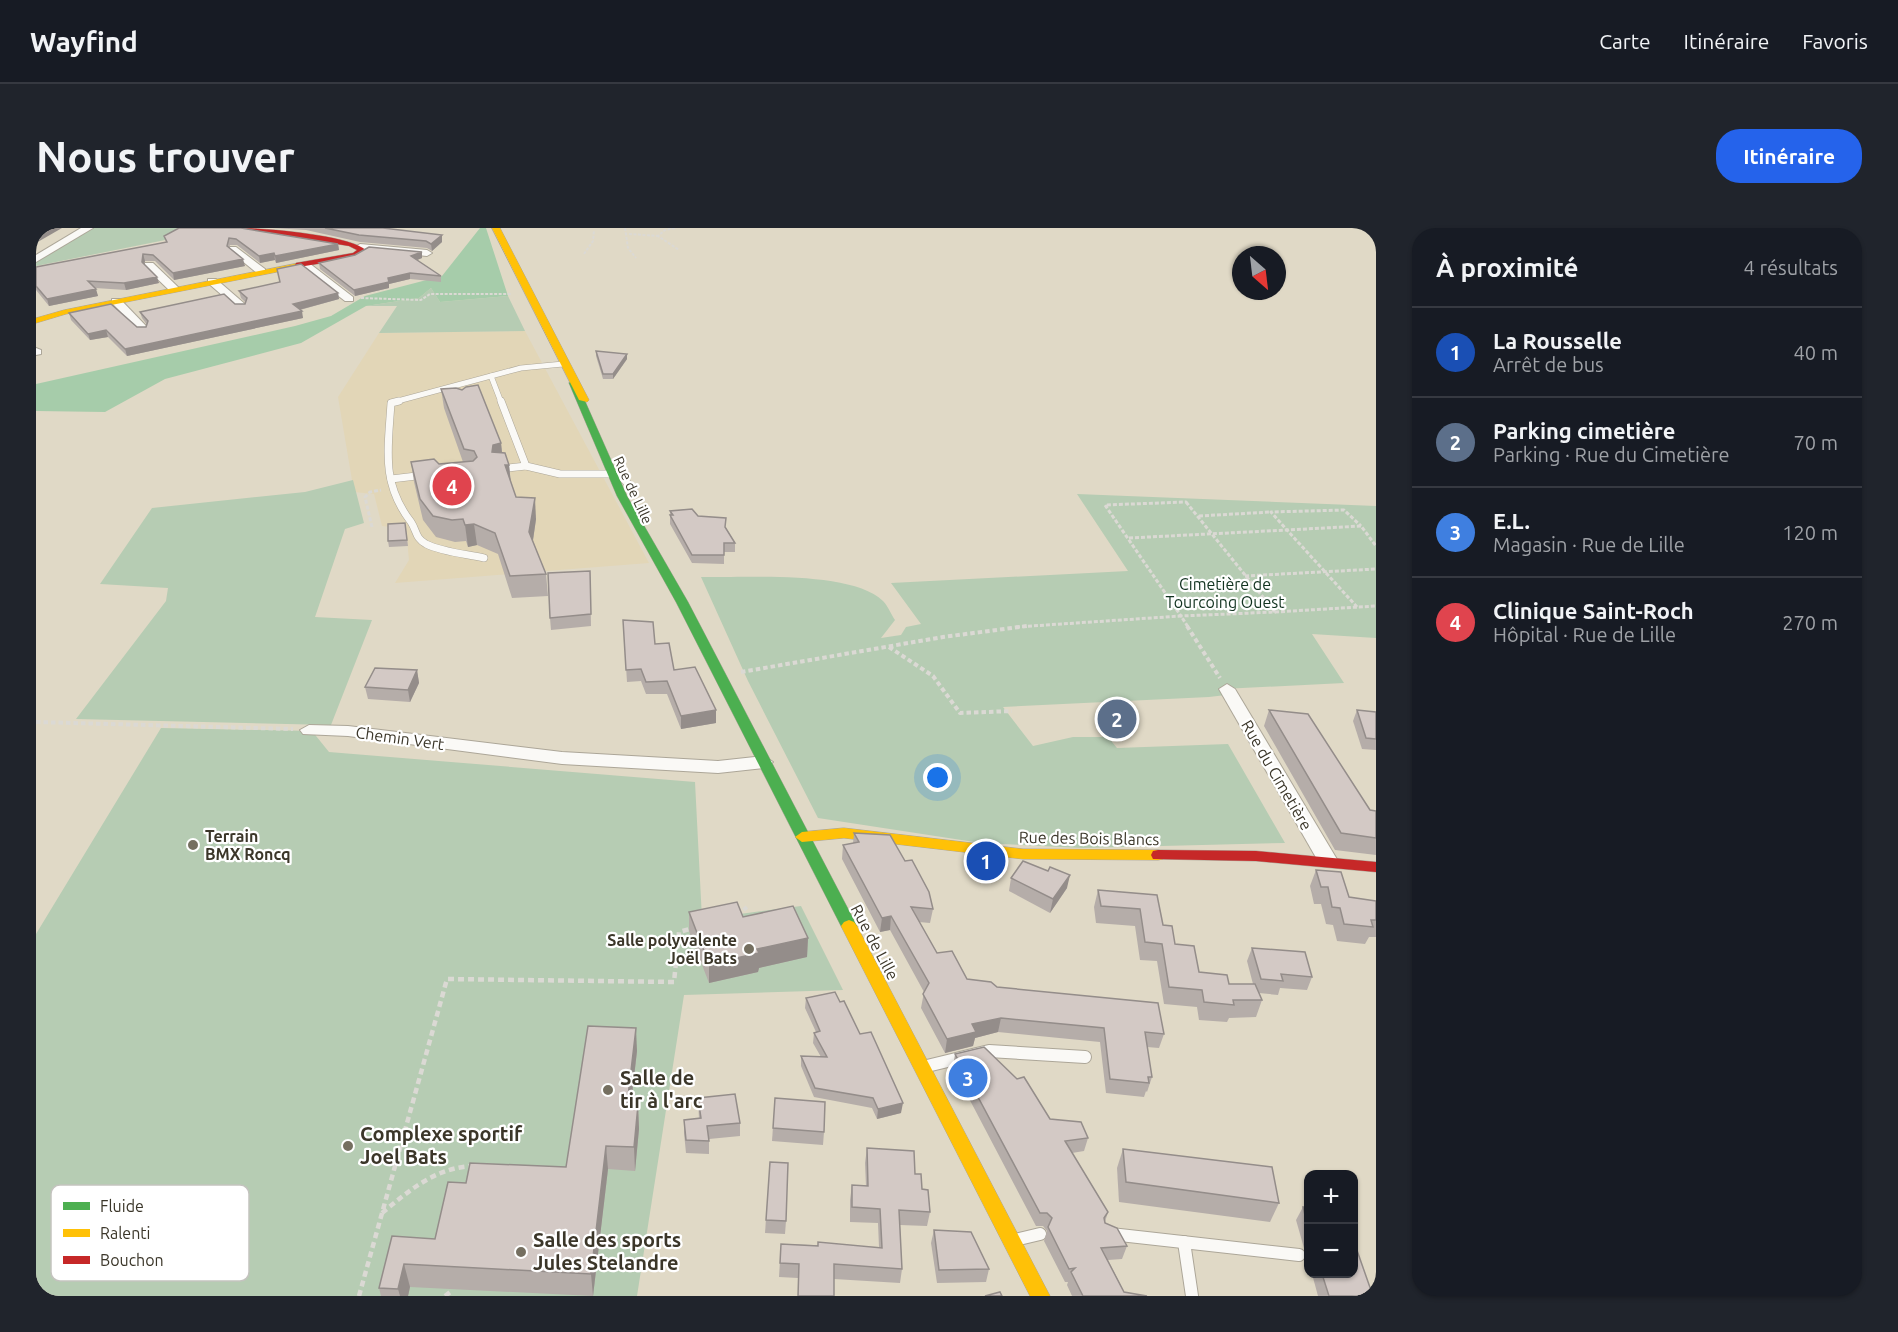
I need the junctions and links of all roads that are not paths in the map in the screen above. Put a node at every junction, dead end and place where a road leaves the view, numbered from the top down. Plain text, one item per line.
1 (88, 228) edge
2 (242, 228) edge
3 (496, 228) edge
4 (360, 248) junction
5 (233, 249) edge
6 (427, 253) dead end
7 (36, 259) edge
8 (149, 265) edge
9 (304, 265) junction
10 (261, 271) junction
11 (212, 281) junction
12 (174, 289) junction
13 (349, 299) road end
14 (116, 301) junction
15 (242, 307) edge
16 (36, 321) edge
17 (144, 330) edge
18 (563, 364) junction
19 (491, 376) junction
20 (573, 383) junction
21 (456, 384) junction
22 (460, 394) edge
23 (526, 466) junction
24 (499, 469) edge
25 (611, 473) junction
26 (435, 474) edge
27 (391, 479) junction
28 (633, 489) junction
29 (484, 558) dead end
30 (682, 602) junction
31 (1227, 689) road end
32 (309, 730) road end
33 (764, 762) junction
34 (802, 837) junction
35 (1328, 861) junction
36 (1376, 867) edge
37 (1085, 1056) dead end
38 (921, 1067) junction
39 (1108, 1233) edge
40 (1040, 1234) dead end
41 (1011, 1241) junction
42 (1184, 1242) junction
43 (1299, 1256) dead end
44 (1040, 1296) edge
45 (1192, 1296) edge

1 - 7 street
2 - 4 main road
3 - 18 main road, Rue de Lille
4 - 6 street
4 - 9 main road
5 - 10 street
8 - 12 street
9 - 10 main road
9 - 13 street
10 - 11 main road
11 - 12 main road
11 - 15 street
12 - 14 main road
14 - 16 main road
14 - 17 street
18 - 19 lane
18 - 20 main road, Rue de Lille
19 - 21 lane
19 - 23 lane
20 - 25 main road, Rue de Lille
20 - 28 main road, Rue de Lille
21 - 22 lane
21 - 27 lane
23 - 24 lane
23 - 25 lane
25 - 28 lane
25 - 30 main road, Rue de Lille
26 - 27 lane
27 - 29 lane
28 - 30 main road, Rue de Lille
30 - 33 main road, Rue de Lille
31 - 35 street, Rue du Cimetière
32 - 33 street, Chemin Vert
33 - 34 main road, Rue de Lille
34 - 35 main road, Rue des Bois Blancs
34 - 38 main road, Rue de Lille
35 - 36 main road, Rue des Bois Blancs
37 - 38 lane
38 - 41 main road, Rue de Lille
39 - 42 lane
40 - 41 lane
41 - 44 main road, Rue de Lille
42 - 43 lane
42 - 45 lane

